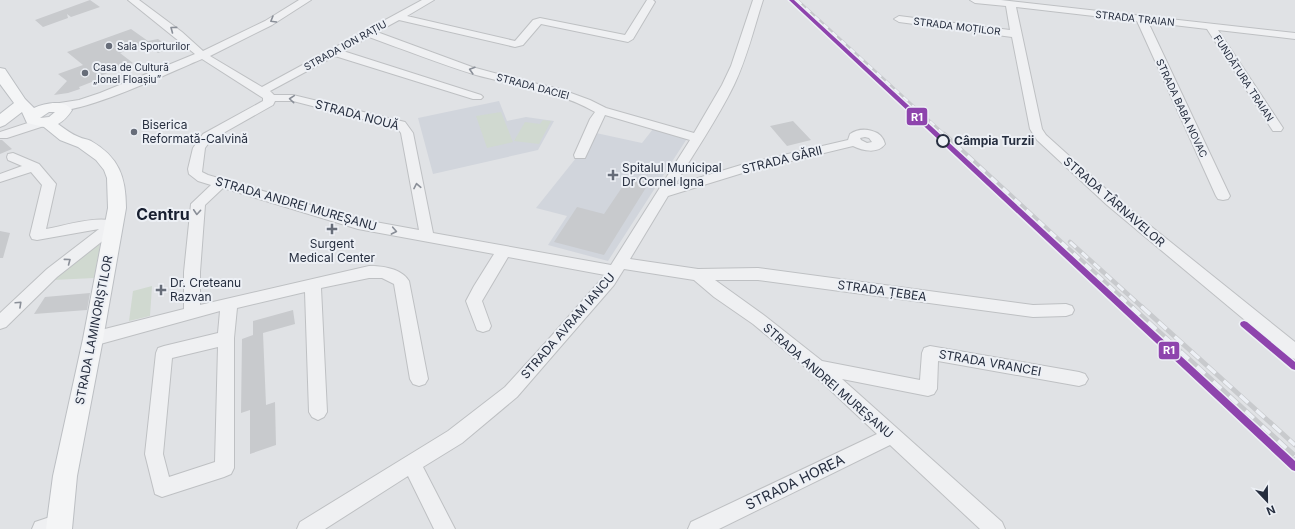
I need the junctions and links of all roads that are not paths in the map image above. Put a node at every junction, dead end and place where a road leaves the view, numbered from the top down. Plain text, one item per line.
1 (149, 0) edge
2 (306, 0) edge
3 (429, 0) edge
4 (758, 0) edge
5 (975, 0) edge
6 (988, 1) edge
7 (135, 2) edge
8 (650, 2) dead end
9 (1010, 4) junction
10 (398, 17) junction
11 (899, 19) dead end
12 (1141, 19) junction
13 (1210, 27) junction
14 (369, 33) junction
15 (1015, 34) junction
16 (1295, 36) edge
17 (334, 52) junction
18 (202, 55) junction
19 (0, 72) edge
20 (266, 94) junction
21 (477, 97) dead end
22 (19, 100) junction
23 (602, 111) junction
24 (48, 116) junction
25 (1277, 128) dead end
26 (1, 131) edge
27 (698, 138) junction
28 (855, 142) dead end
29 (580, 155) dead end
30 (13, 157) dead end
31 (34, 167) junction
32 (0, 178) edge
33 (221, 184) junction
34 (663, 193) junction
35 (1223, 196) dead end
36 (114, 225) junction
37 (427, 238) junction
38 (504, 251) junction
39 (618, 267) junction
40 (698, 275) junction
41 (313, 284) junction
42 (229, 303) junction
43 (1066, 310) dead end
44 (192, 313) junction
45 (0, 323) edge
46 (483, 326) dead end
47 (226, 338) junction
48 (93, 339) junction
49 (1295, 352) edge
50 (817, 367) junction
51 (420, 379) dead end
52 (1079, 379) dead end
53 (318, 412) dead end
54 (891, 436) junction
55 (412, 464) junction
56 (53, 527) edge
57 (307, 529) edge
58 (445, 529) edge
59 (698, 529) edge
60 (995, 529) edge

1 - 7 street
2 -> 18 street
3 - 10 street, STRADA ION RAȚIU
4 - 27 street, STRADA AVRAM IANCU
5 - 6 street, STRADA TRAIAN
6 - 9 street, STRADA TRAIAN
18 -> 7 street
8 - 10 street
9 - 12 street, STRADA TRAIAN
9 - 15 street, STRADA TÂRNAVELOR
10 - 14 street, STRADA ION RAȚIU
11 - 15 street, STRADA MOȚILOR
12 - 13 street, STRADA TRAIAN
12 - 35 street, STRADA BABA NOVAC
13 - 16 street, STRADA TRAIAN
13 - 25 street, FUNDĂTURA TRAIAN
14 - 17 street, STRADA ION RAȚIU
23 -> 14 street, STRADA DACIEI
15 - 49 street, STRADA TÂRNAVELOR
17 - 20 street, STRADA ION RAȚIU
17 - 21 street
18 - 20 street
18 - 24 street
19 - 22 main road
20 - 33 street, STRADA ANDREI MUREȘANU
37 -> 20 street, STRADA NOUĂ
22 - 24 main road
22 - 24 main road
22 - 26 main road
23 - 27 street, STRADA DACIEI
23 - 29 street
24 - 26 street
24 - 36 main road, STRADA LAMINORIȘTILOR
27 - 34 street, STRADA AVRAM IANCU
28 - 34 street, STRADA GĂRII
30 - 31 street
31 - 32 street
31 - 36 street
33 -> 37 street, STRADA ANDREI MUREȘANU
33 -> 44 street
34 - 39 street, STRADA AVRAM IANCU
45 -> 36 street
36 - 48 main road, STRADA LAMINORIȘTILOR
37 - 38 street, STRADA ANDREI MUREȘANU
38 - 39 street, STRADA ANDREI MUREȘANU
38 - 46 street
39 - 40 street, STRADA ANDREI MUREȘANU
39 - 55 street, STRADA AVRAM IANCU
40 - 43 street, STRADA ȚEBEA
40 - 50 street, STRADA ANDREI MUREȘANU
41 - 42 street
41 - 51 street
41 - 53 street
42 - 44 street
42 - 47 street
44 - 48 street
47 - 47 street
48 - 56 main road, STRADA LAMINORIȘTILOR
50 - 52 street, STRADA VRANCEI
50 - 54 street, STRADA ANDREI MUREȘANU
54 - 59 street, STRADA HOREA
54 - 60 street, STRADA ANDREI MUREȘANU
55 - 57 street, STRADA AVRAM IANCU
55 - 58 street

